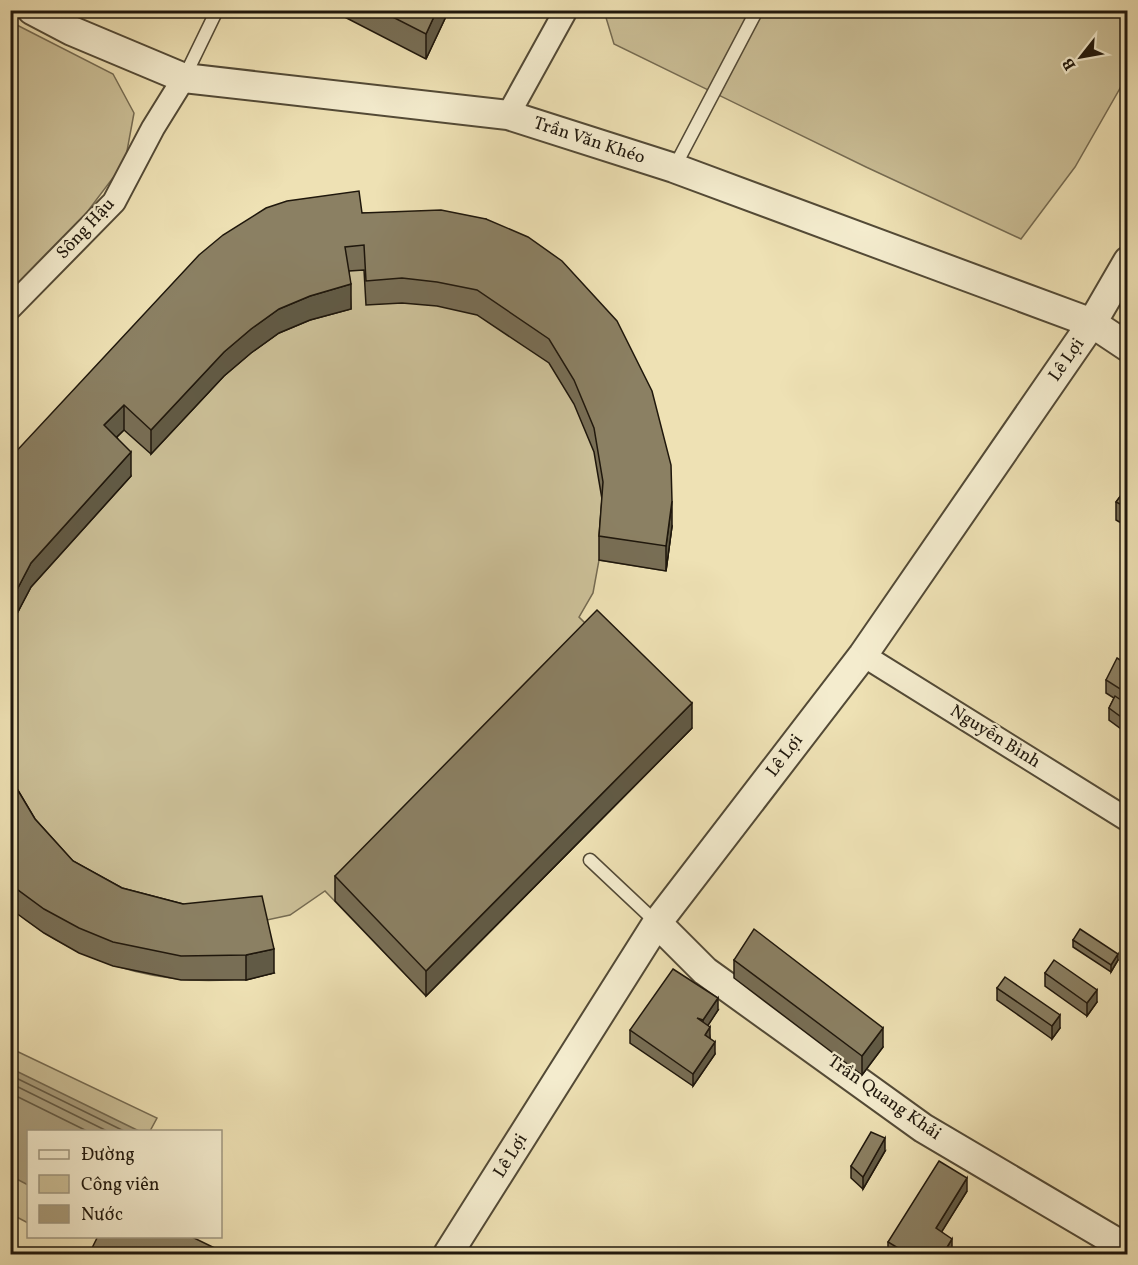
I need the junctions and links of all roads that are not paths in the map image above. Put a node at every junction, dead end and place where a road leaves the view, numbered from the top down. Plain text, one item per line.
1 (32, 10) edge
2 (217, 10) edge
3 (566, 10) edge
4 (757, 10) edge
5 (184, 78) junction
6 (508, 115) junction
7 (674, 168) junction
8 (1128, 261) edge
9 (10, 308) edge
10 (1092, 324) junction
11 (1128, 347) edge
12 (863, 655) junction
13 (1128, 820) edge
14 (590, 860) dead end
15 (657, 923) junction
16 (1128, 1249) edge
17 (448, 1254) edge

1 - 5 street, Trần Văn Khéo
2 - 5 lane
3 - 6 street
4 - 7 lane
5 - 6 street, Trần Văn Khéo
5 - 9 street, Sông Hậu
6 - 7 street, Trần Văn Khéo
7 - 10 street, Trần Văn Khéo
8 - 10 street, Lê Lợi
10 - 11 street, Trần Văn Khéo
10 - 12 street, Lê Lợi
12 - 13 street, Nguyễn Bình
12 - 15 street, Lê Lợi
14 - 15 lane
15 - 16 street, Trần Quang Khải
15 - 17 street, Lê Lợi

